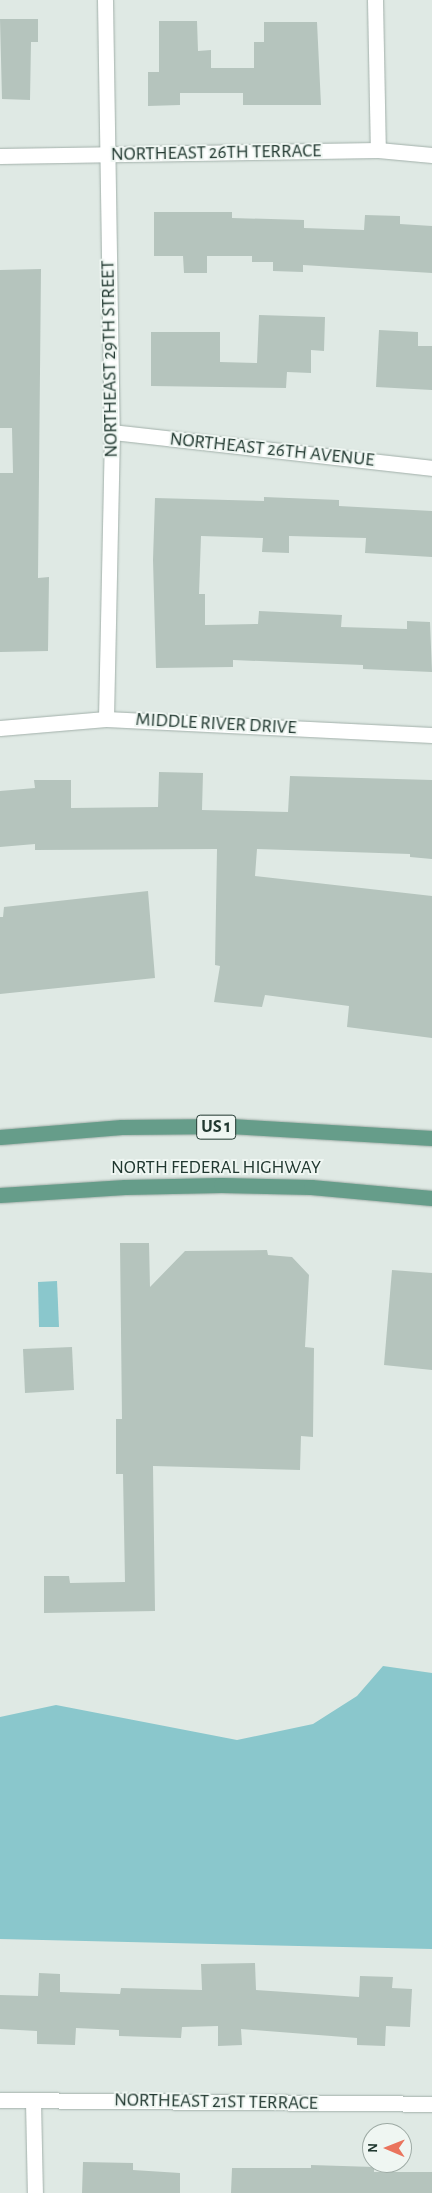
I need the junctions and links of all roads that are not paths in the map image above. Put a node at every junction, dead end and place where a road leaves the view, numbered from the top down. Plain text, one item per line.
1 (105, 0) edge
2 (375, 0) edge
3 (378, 150) junction
4 (107, 155) junction
5 (432, 155) edge
6 (0, 156) edge
7 (112, 432) junction
8 (432, 468) edge
9 (106, 719) junction
10 (0, 728) edge
11 (432, 735) edge
12 (0, 1137) edge
13 (432, 1138) edge
14 (0, 1195) edge
15 (432, 1198) edge
16 (0, 2100) edge
17 (33, 2100) junction
18 (432, 2104) edge
19 (35, 2193) edge

1 - 4 street, NORTHEAST 29TH STREET
2 - 3 street
3 - 4 street, NORTHEAST 26TH TERRACE
3 - 5 street, NORTHEAST 26TH TERRACE
4 - 6 street, NORTHEAST 26TH TERRACE
4 - 7 street, NORTHEAST 29TH STREET
7 - 8 street, NORTHEAST 26TH AVENUE
7 - 9 street, NORTHEAST 29TH STREET
9 - 10 street, MIDDLE RIVER DRIVE
9 - 11 street, MIDDLE RIVER DRIVE
12 - 13 main road, NORTH FEDERAL HIGHWAY / US 1
14 - 15 main road, NORTH FEDERAL HIGHWAY
16 - 17 street, NORTHEAST 21ST TERRACE
17 - 18 street, NORTHEAST 21ST TERRACE
17 - 19 street

